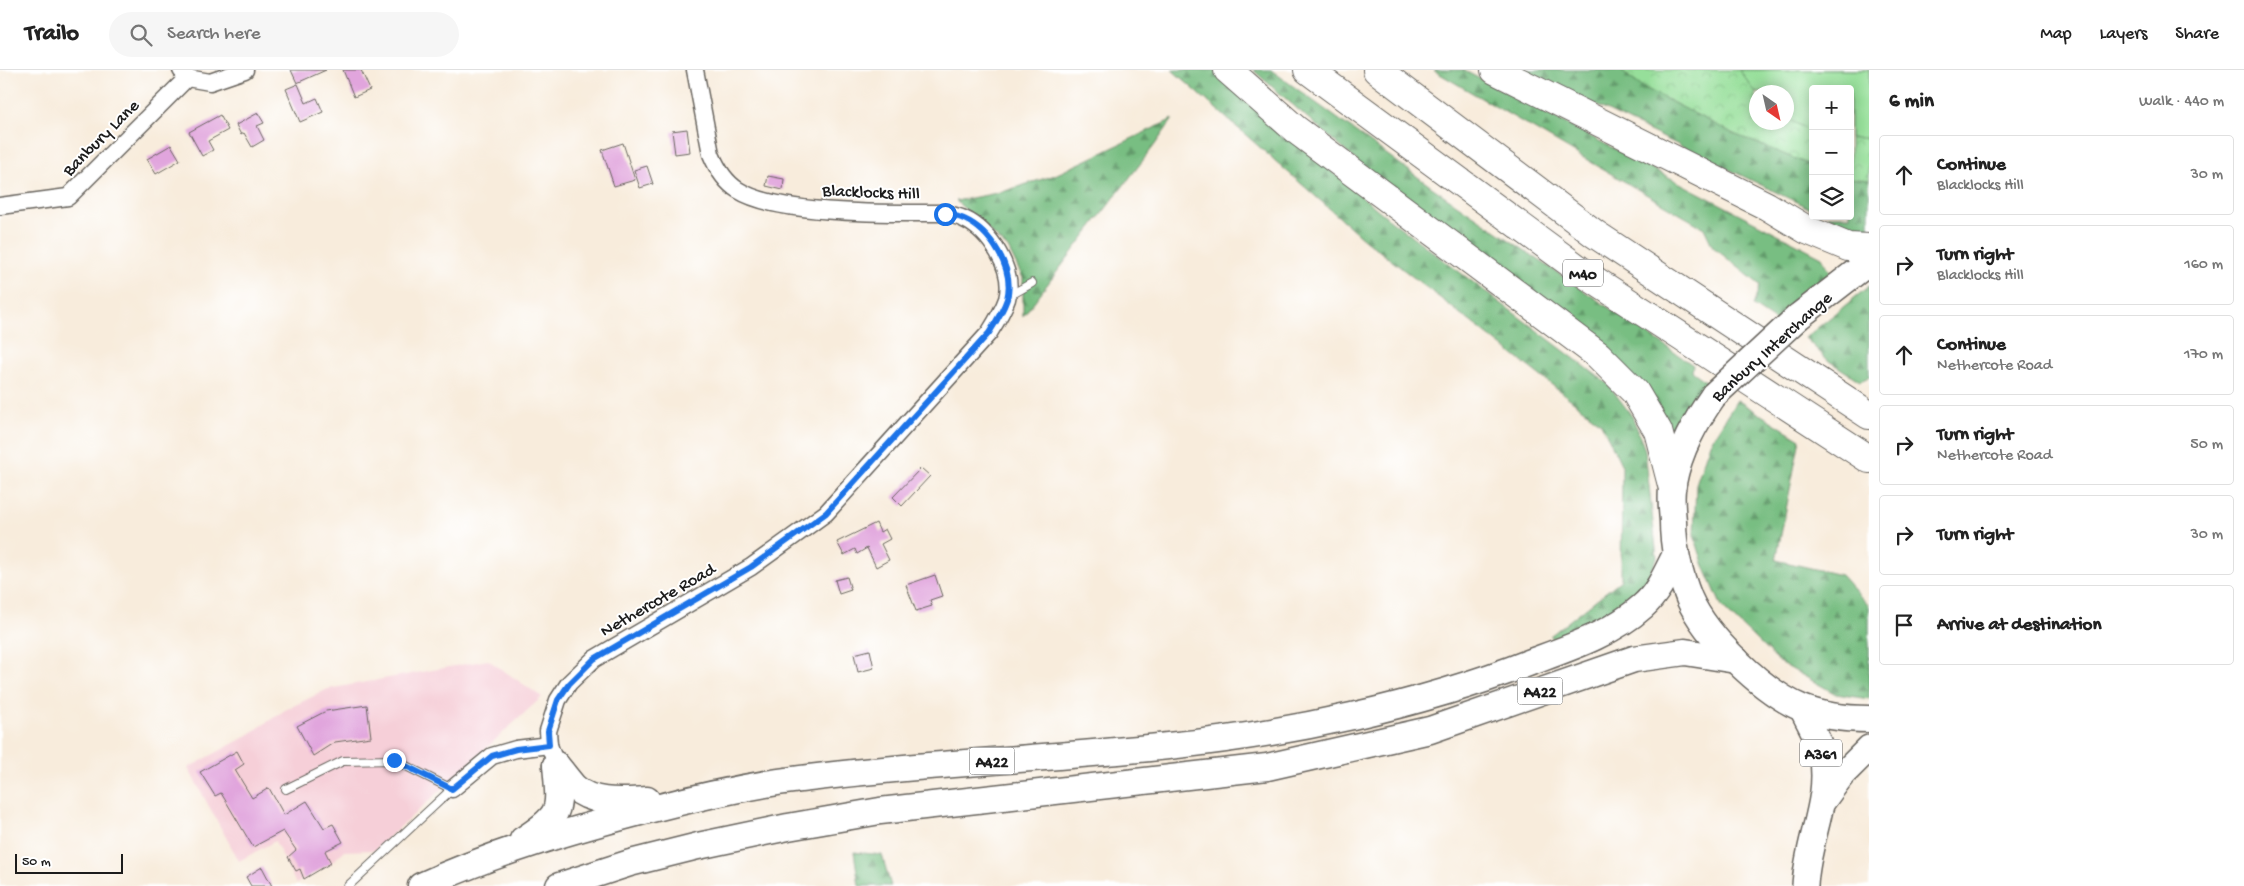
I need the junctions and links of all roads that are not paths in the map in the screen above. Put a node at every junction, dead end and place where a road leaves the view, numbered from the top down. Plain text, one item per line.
1 (245, 70) edge
2 (695, 70) edge
3 (1228, 70) edge
4 (1308, 70) edge
5 (1377, 70) edge
6 (1495, 70) edge
7 (184, 74) edge
8 (0, 206) edge
9 (1869, 248) edge
10 (1869, 262) edge
11 (1032, 283) dead end
12 (1007, 297) junction
13 (1869, 415) edge
14 (1869, 459) edge
15 (1672, 485) junction
16 (825, 514) joint
17 (1675, 556) junction
18 (1736, 660) junction
19 (1802, 708) junction
20 (1869, 718) edge
21 (1869, 748) edge
22 (553, 755) junction
23 (286, 789) dead end
24 (452, 789) junction
25 (696, 798) junction
26 (1823, 801) junction
27 (502, 854) junction
28 (348, 886) edge
29 (421, 886) edge
30 (560, 886) edge
31 (1805, 886) edge

1 - 7 street
2 - 12 street, Blacklocks Hill
3 - 15 highway
4 - 14 highway, M40
5 - 13 highway, M40
6 - 9 highway
7 - 8 street, Banbury Lane
10 - 15 highway, Banbury Interchange, bridge
11 - 12 lane
12 - 16 street, Blacklocks Hill
15 - 17 highway, Banbury Interchange
16 - 22 street, Nethercote Road
17 - 18 highway, Banbury Interchange
17 - 25 highway, A422
18 - 19 highway, Banbury Interchange
18 - 30 highway, A422
19 - 20 highway, Banbury Interchange
19 - 26 main road, A361
21 - 26 main road, A361
22 - 24 street
22 - 25 highway
22 - 27 highway
23 - 24 lane
24 - 28 lane
25 - 27 highway, A422
26 - 31 main road, A361
27 - 29 highway, A422

